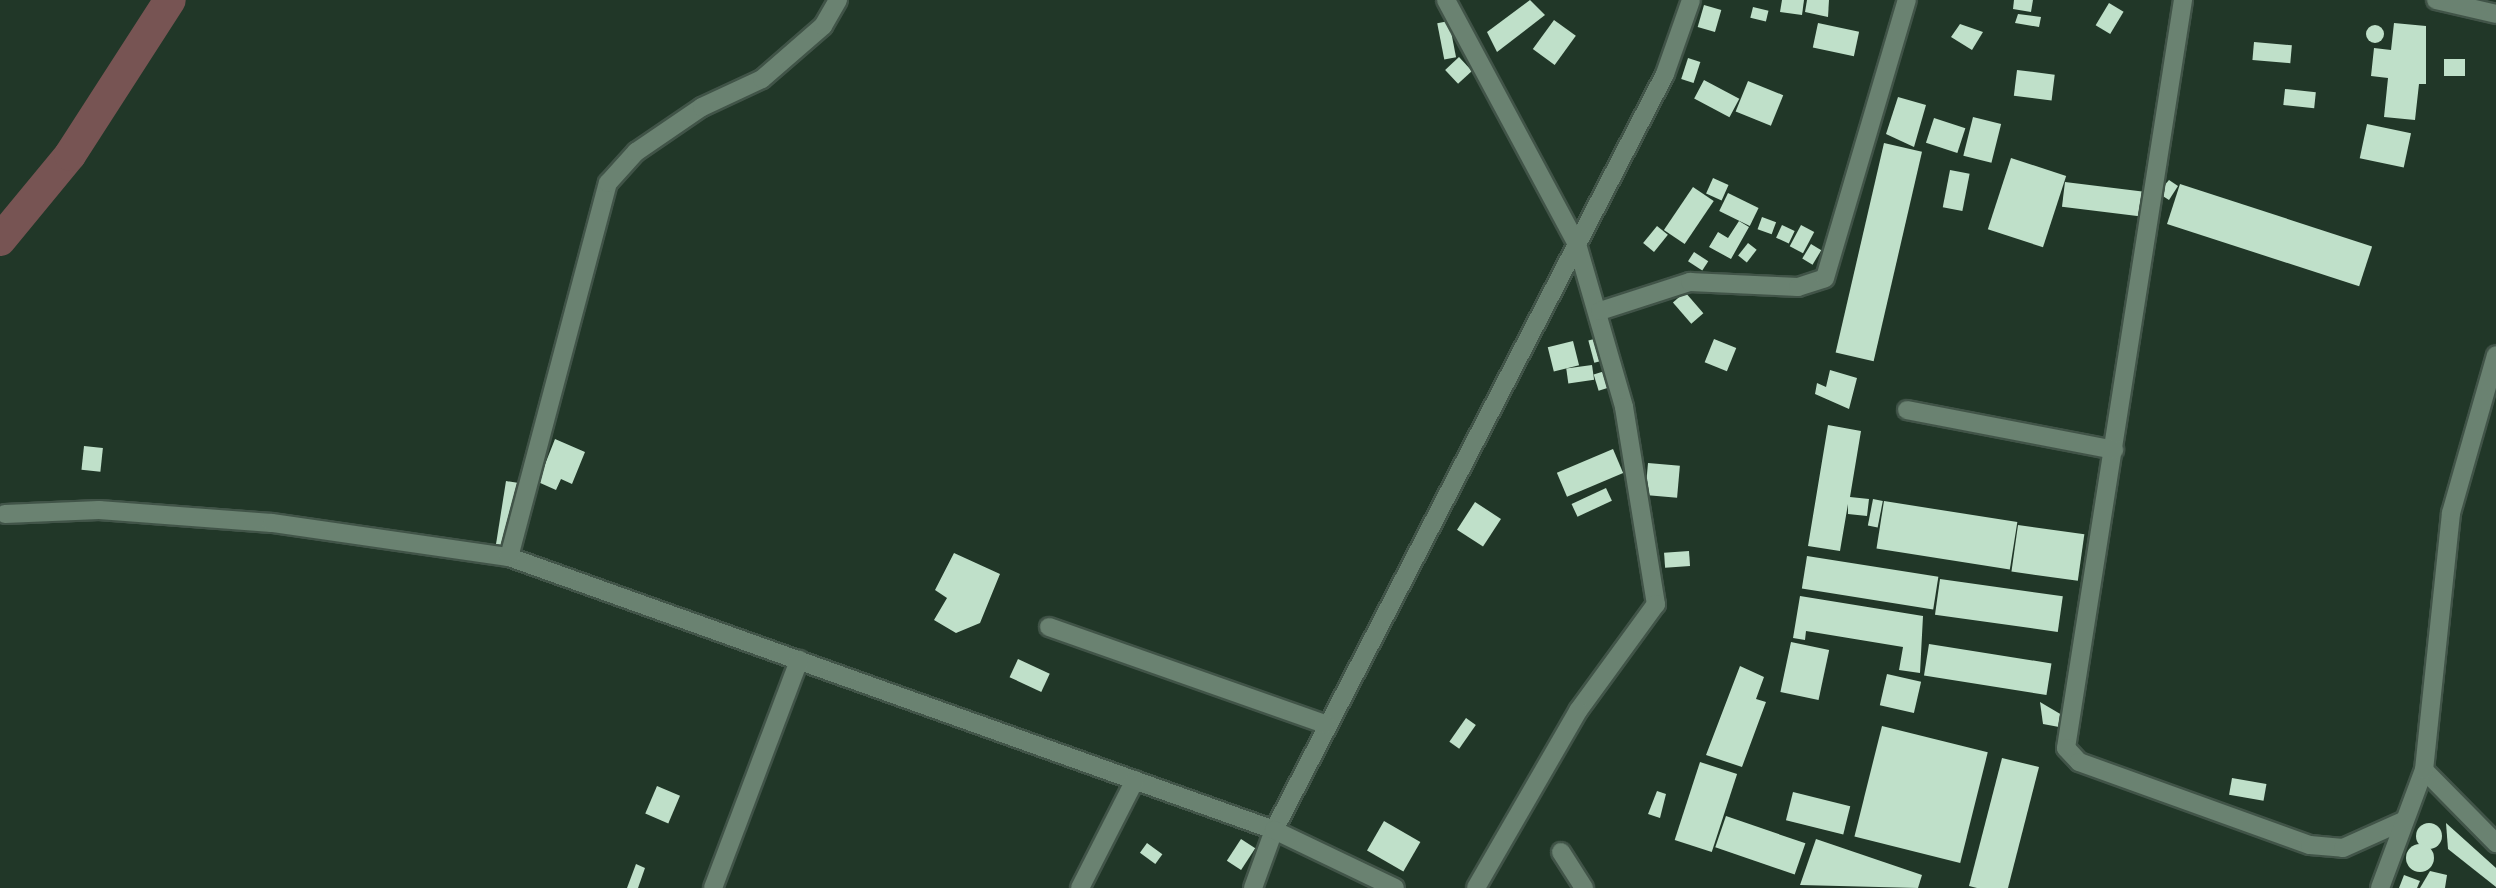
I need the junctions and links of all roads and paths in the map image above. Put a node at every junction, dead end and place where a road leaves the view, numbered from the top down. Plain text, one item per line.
1 (838, 0) edge
2 (1446, 0) edge
3 (1691, 0) edge
4 (1907, 0) edge
5 (2183, 0) edge
6 (2436, 0) edge
7 (2496, 14) edge
8 (1577, 244) junction
9 (1600, 311) junction
10 (2496, 355) edge
11 (1907, 410) dead end
12 (2114, 450) junction
13 (5, 514) dead end
14 (509, 557) junction
15 (1049, 627) dead end
16 (799, 660) junction
17 (1325, 724) junction
18 (2424, 770) junction
19 (1135, 780) junction
20 (2403, 821) junction
21 (1274, 830) junction
22 (2496, 843) edge
23 (1561, 852) dead end
24 (713, 888) edge
25 (1080, 888) edge
26 (1253, 888) edge
27 (1395, 888) edge
28 (1476, 888) edge
29 (1584, 888) edge
30 (2380, 888) edge

1 - 14 street
2 - 8 street
3 - 8 street
4 - 9 street
5 - 12 street
6 - 7 street
8 - 9 street
8 - 17 street
9 - 28 street
10 - 18 street
11 - 12 street
12 - 20 street
13 - 14 street
14 - 16 street
15 - 17 street
16 - 19 street
16 - 24 street
17 - 21 street
18 - 20 street
18 - 22 street
19 - 21 street
19 - 25 street
20 - 30 street
21 - 26 street
21 - 27 street
23 - 29 street

